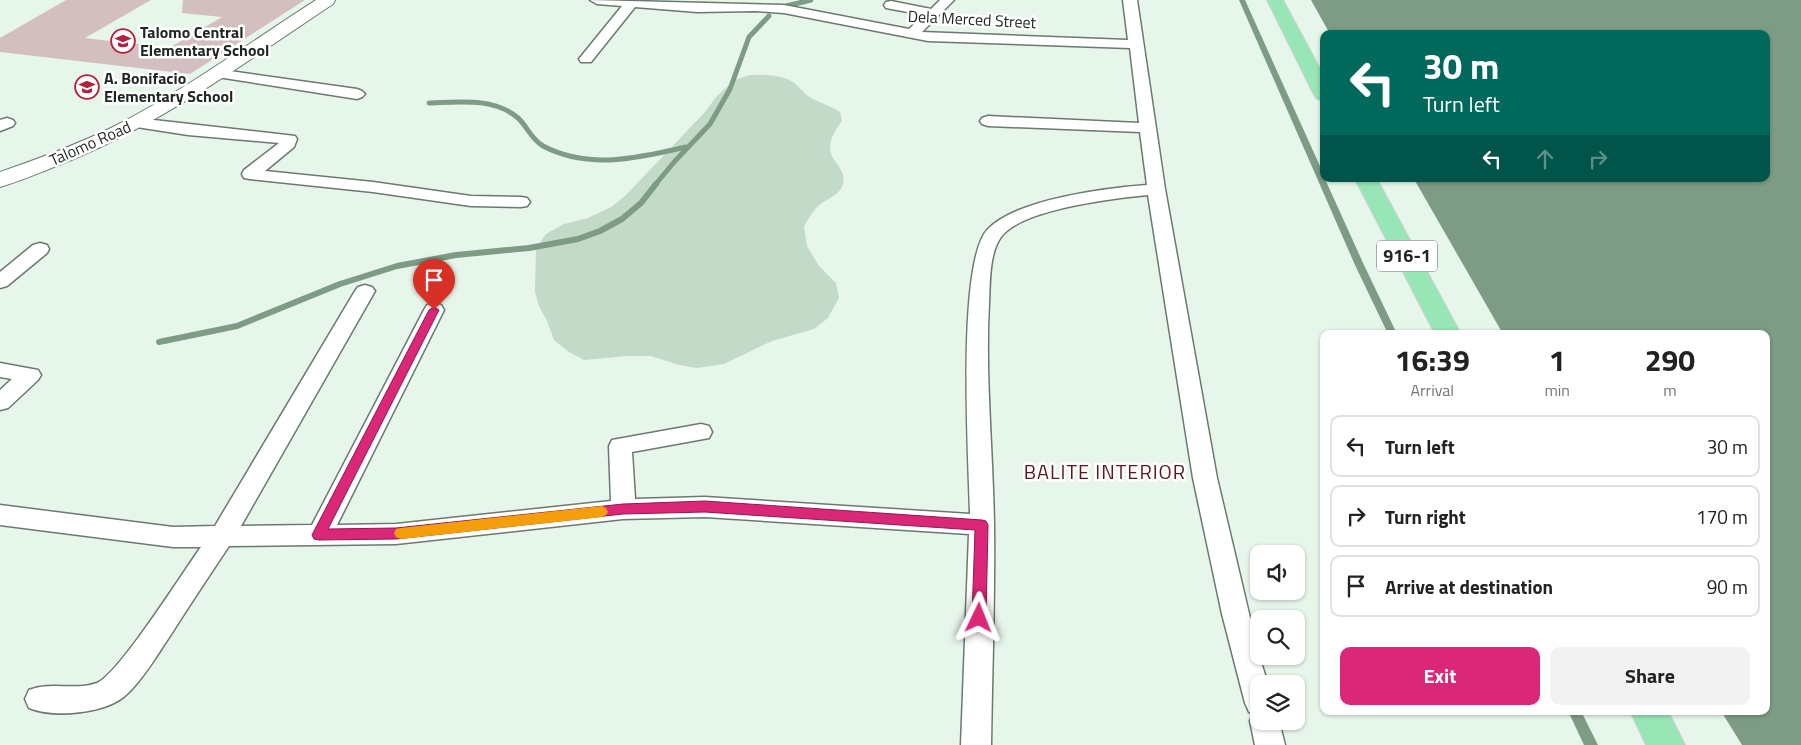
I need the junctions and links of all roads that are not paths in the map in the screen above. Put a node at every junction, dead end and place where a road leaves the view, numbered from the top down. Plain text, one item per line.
1 (327, 0) edge
2 (597, 0) edge
3 (947, 0) edge
4 (1130, 0) edge
5 (1275, 0) edge
6 (894, 2) edge
7 (630, 4) junction
8 (933, 13) junction
9 (869, 26) junction
10 (911, 35) junction
11 (1137, 44) junction
12 (586, 59) dead end
13 (216, 73) junction
14 (1320, 87) edge
15 (357, 94) dead end
16 (988, 121) dead end
17 (136, 123) junction
18 (1148, 128) junction
19 (0, 180) edge
20 (1368, 182) edge
21 (1156, 189) junction
22 (521, 202) dead end
23 (40, 249) dead end
24 (0, 282) edge
25 (365, 291) dead end
26 (434, 310) dead end
27 (1446, 330) edge
28 (0, 370) edge
29 (0, 402) edge
30 (701, 432) dead end
31 (623, 509) junction
32 (0, 515) edge
33 (982, 525) junction
34 (319, 535) junction
35 (222, 536) junction
36 (1251, 675) edge
37 (39, 699) dead end
38 (1650, 715) edge
39 (1266, 730) edge
40 (976, 745) edge
41 (1270, 745) edge
42 (1666, 745) edge

1 - 13 street, Talomo Road
2 - 7 street, Dela Merced Street
3 - 8 street
4 - 11 street
5 - 14 main road
6 - 8 street
6 - 9 street
7 - 9 street, Dela Merced Street
7 - 12 street
8 - 10 street
9 - 10 street, Dela Merced Street
10 - 11 street, Dela Merced Street
11 - 18 street
13 - 15 street
13 - 17 street, Talomo Road
16 - 18 street
17 - 19 street, Talomo Road
17 - 22 street
18 - 21 street
20 - 27 main road, 916-1
21 - 33 street
21 - 36 street
23 - 24 street
25 - 35 street
26 - 34 street
28 - 29 street
30 - 31 street
31 - 33 street
31 - 34 street
32 - 35 street
33 - 40 street
34 - 35 street
35 - 37 street
38 - 42 main road
39 - 41 street

